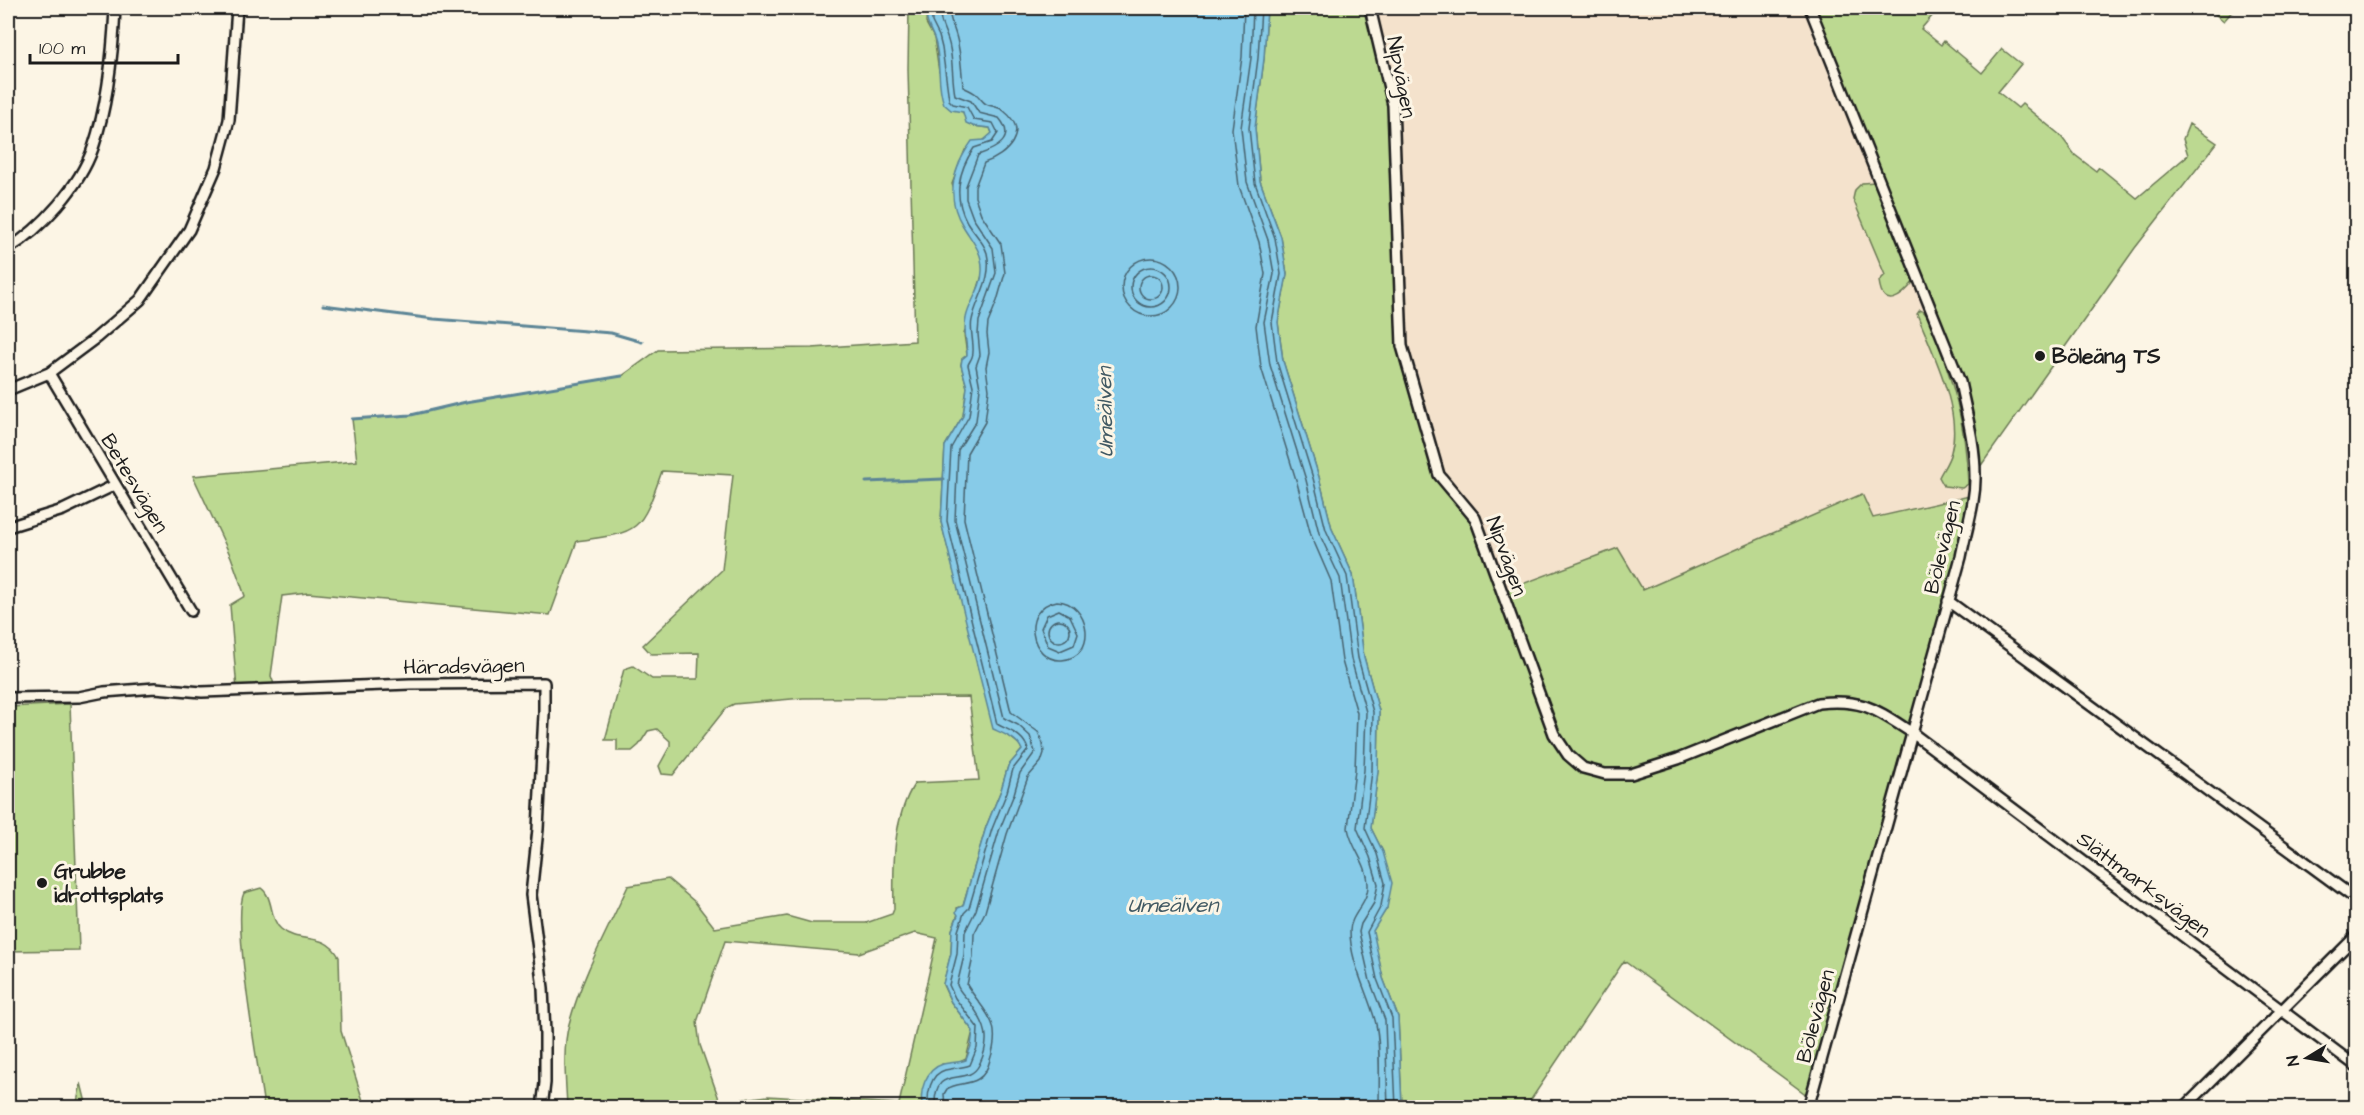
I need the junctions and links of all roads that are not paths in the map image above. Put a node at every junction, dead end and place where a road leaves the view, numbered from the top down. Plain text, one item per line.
1 (115, 8) edge
2 (237, 8) edge
3 (1370, 8) edge
4 (1810, 8) edge
5 (8, 249) edge
6 (49, 373) junction
7 (8, 390) edge
8 (115, 485) junction
9 (8, 527) edge
10 (1948, 601) junction
11 (191, 611) dead end
12 (8, 698) edge
13 (1911, 732) junction
14 (2356, 899) edge
15 (2356, 936) edge
16 (2282, 1010) junction
17 (2356, 1066) edge
18 (542, 1107) edge
19 (1808, 1107) edge
20 (2184, 1107) edge

1 - 5 street
2 - 6 street
3 - 13 street, Nipvägen
4 - 10 street, Bölevägen
6 - 7 street
6 - 8 street, Betesvägen
8 - 9 street
8 - 11 street, Betesvägen
10 - 13 street, Bölevägen
10 - 14 street
12 - 18 street, Häradsvägen
13 - 16 street, Slättmarksvägen
13 - 19 street, Bölevägen
15 - 16 street
16 - 17 street, Slättmarksvägen
16 - 20 street

